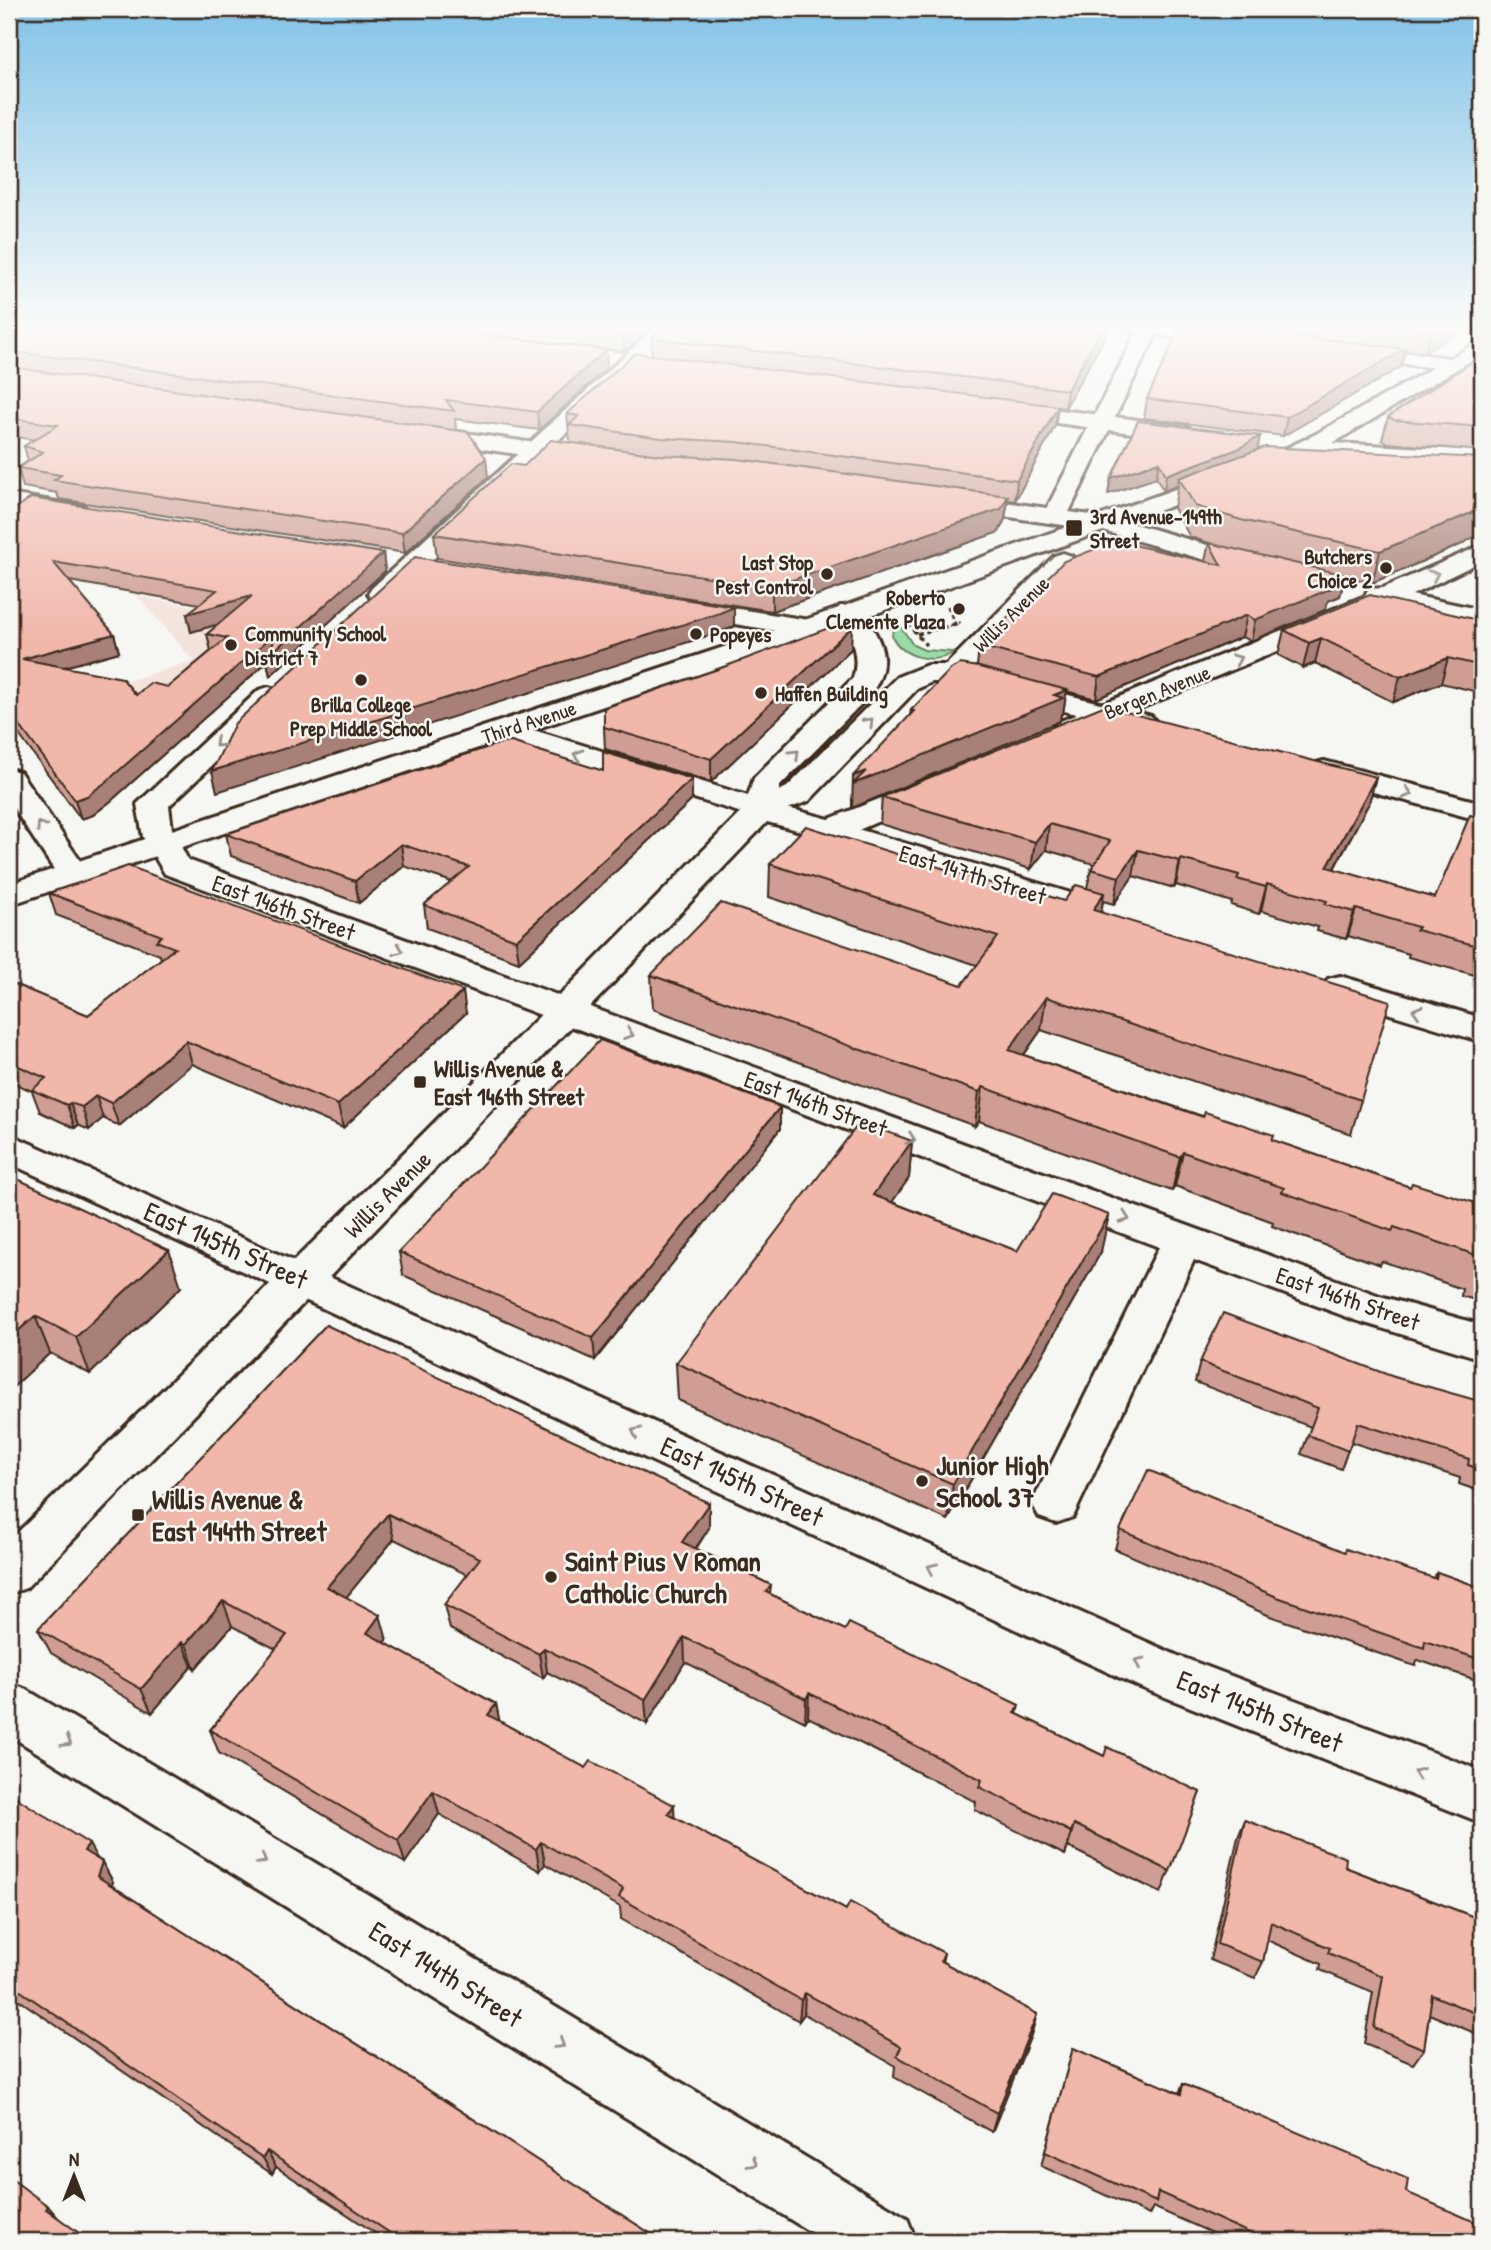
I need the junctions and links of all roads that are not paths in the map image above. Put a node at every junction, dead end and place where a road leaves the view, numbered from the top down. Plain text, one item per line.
1 (401, 431) edge
2 (554, 431) edge
3 (1097, 431) edge
4 (1168, 431) edge
5 (1337, 431) edge
6 (1205, 436) edge
7 (1256, 443) edge
8 (1307, 449) junction
9 (533, 450) junction
10 (1482, 458) edge
11 (1280, 460) junction
12 (609, 461) edge
13 (1482, 470) edge
14 (14, 507) edge
15 (105, 516) edge
16 (1055, 516) junction
17 (1103, 524) junction
18 (1073, 534) junction
19 (1055, 552) junction
20 (1482, 552) edge
21 (1227, 560) junction
22 (401, 562) junction
23 (450, 570) edge
24 (1279, 572) edge
25 (1344, 587) edge
26 (1386, 597) junction
27 (650, 603) edge
28 (363, 610) edge
29 (849, 612) junction
30 (1482, 618) edge
31 (809, 628) junction
32 (962, 663) junction
33 (292, 675) edge
34 (1106, 713) junction
35 (504, 730) junction
36 (1174, 731) edge
37 (1045, 738) edge
38 (1293, 762) edge
39 (957, 776) edge
40 (9, 778) edge
41 (761, 810) junction
42 (1482, 812) edge
43 (831, 830) junction
44 (162, 844) junction
45 (73, 874) junction
46 (9, 895) edge
47 (1110, 916) edge
48 (1308, 977) edge
49 (565, 1012) junction
50 (1482, 1030) edge
51 (9, 1147) edge
52 (1183, 1239) junction
53 (302, 1279) junction
54 (1482, 1342) edge
55 (1056, 1503) dead end
56 (9, 1573) edge
57 (9, 1707) edge
58 (1482, 1797) edge
59 (884, 2241) edge

1 - 9 street
2 - 9 street
3 - 16 street
4 - 6 street
5 - 8 street
7 - 8 street
8 - 10 street
8 - 11 street
9 - 12 street
9 - 22 street
11 - 13 street
11 - 17 street
14 - 15 street
16 - 17 street
16 - 18 street
17 - 18 street, Third Avenue
17 - 21 street
18 - 19 street, Third Avenue
18 - 21 street
19 - 29 street, Third Avenue
19 - 32 street, Willis Avenue
26 -> 20 street, Bergen Avenue
21 - 24 street
22 - 23 street
22 - 28 street
25 - 26 street
26 - 30 street
34 -> 26 street, Bergen Avenue
27 - 31 street
29 - 31 street, Third Avenue
41 -> 29 street, Willis Avenue
31 - 35 street, Third Avenue
32 - 34 street
41 -> 32 street, Willis Avenue
33 -> 44 street
34 - 36 street
34 - 37 street, Bergen Avenue
41 -> 35 street, East 147th Street
35 - 44 street, Third Avenue
38 -> 42 street
39 - 43 street
45 -> 40 street
41 - 43 street, East 147th Street
41 - 49 street, Willis Avenue
43 - 47 street, East 147th Street
44 - 45 street, Third Avenue
44 -> 49 street, East 146th Street
45 - 46 street, Third Avenue
50 -> 48 street
49 -> 52 street, East 146th Street
49 - 53 street, Willis Avenue
51 - 53 street, East 145th Street
52 - 54 street, East 146th Street
52 - 55 street
53 - 56 street, Willis Avenue
58 -> 53 street, East 145th Street
57 -> 59 street, East 144th Street

